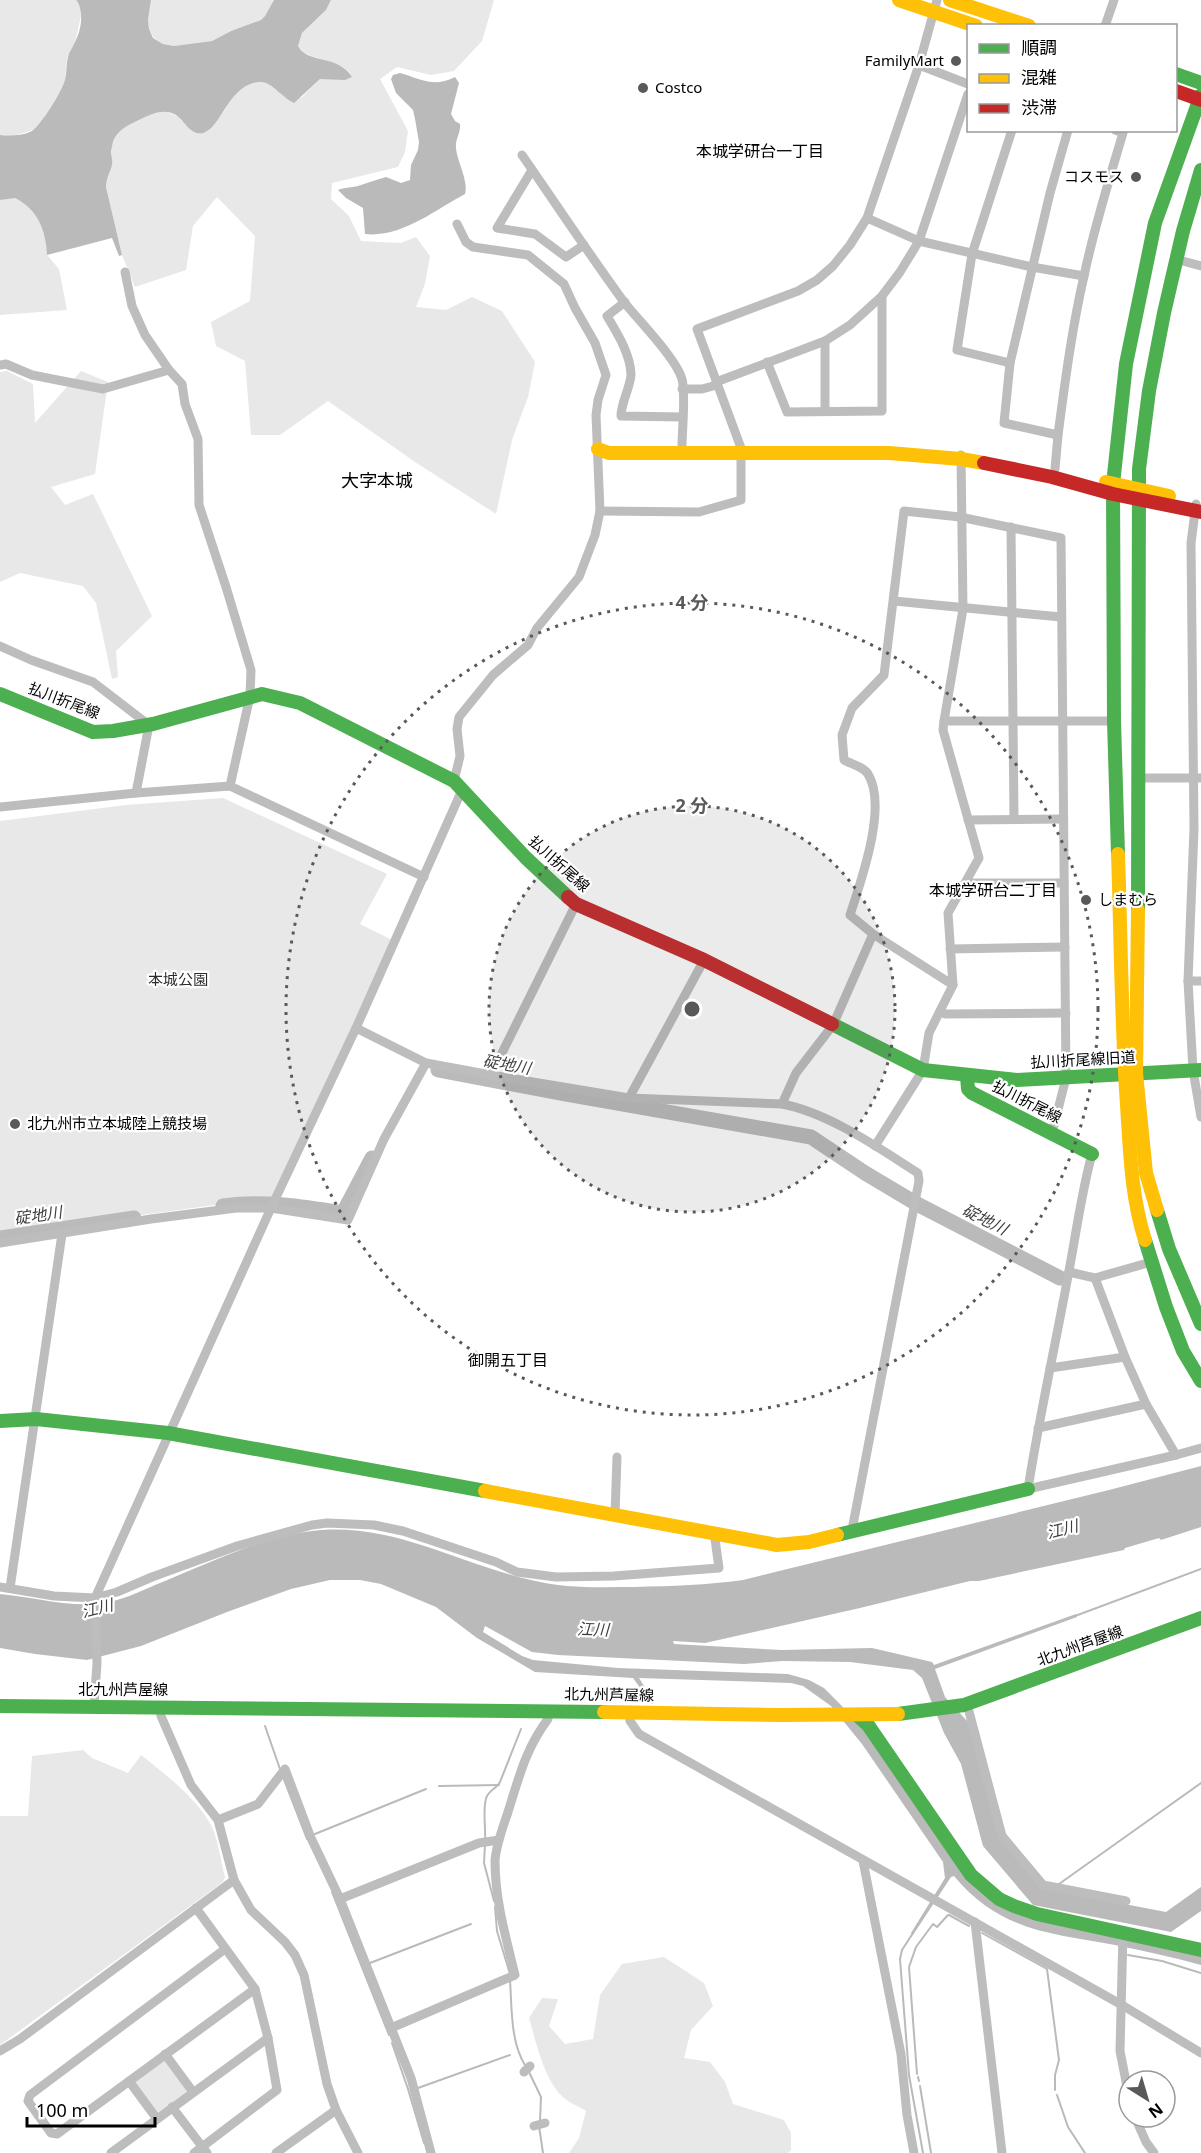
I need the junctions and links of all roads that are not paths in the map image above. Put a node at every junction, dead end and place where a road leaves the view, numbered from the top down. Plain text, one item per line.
1 (899, 0) edge
2 (950, 0) edge
3 (1114, 0) edge
4 (971, 3) edge
5 (936, 6) edge
6 (972, 24) edge
7 (1024, 24) edge
8 (1106, 24) edge
9 (919, 65) junction
10 (1177, 74) edge
11 (967, 83) edge
12 (1201, 83) edge
13 (1177, 92) edge
14 (1200, 98) edge
15 (967, 100) edge
16 (1011, 132) edge
17 (1067, 132) edge
18 (1120, 132) edge
19 (522, 155) dead end
20 (532, 170) junction
21 (1201, 170) edge
22 (867, 218) junction
23 (457, 224) dead end
24 (920, 241) junction
25 (585, 245) junction
26 (972, 254) junction
27 (1175, 259) junction
28 (1201, 266) edge
29 (1032, 267) junction
30 (124, 272) dead end
31 (1084, 276) junction
32 (882, 296) junction
33 (625, 303) junction
34 (825, 341) junction
35 (767, 362) junction
36 (1010, 363) junction
37 (0, 365) edge
38 (169, 370) junction
39 (717, 383) junction
40 (682, 389) junction
41 (825, 411) junction
42 (682, 417) junction
43 (1058, 435) junction
44 (681, 447) junction
45 (598, 449) junction
46 (742, 450) junction
47 (961, 456) junction
48 (1055, 469) junction
49 (1113, 489) junction
50 (1138, 493) junction
51 (1198, 508) edge
52 (600, 511) junction
53 (960, 517) junction
54 (1011, 526) junction
55 (1196, 544) edge
56 (894, 601) junction
57 (963, 609) junction
58 (1011, 612) junction
59 (1061, 617) junction
60 (0, 646) edge
61 (0, 694) edge
62 (250, 696) junction
63 (944, 721) junction
64 (1012, 722) junction
65 (1114, 722) junction
66 (1063, 723) junction
67 (149, 725) junction
68 (1140, 778) junction
69 (1197, 778) edge
70 (230, 786) junction
71 (458, 786) junction
72 (136, 793) junction
73 (0, 807) edge
74 (1014, 818) junction
75 (1063, 819) junction
76 (968, 820) junction
77 (1198, 829) edge
78 (424, 877) junction
79 (1196, 879) edge
80 (966, 883) junction
81 (1064, 883) junction
82 (576, 904) junction
83 (1196, 931) edge
84 (873, 934) junction
85 (1065, 947) junction
86 (950, 949) junction
87 (704, 960) junction
88 (1188, 981) junction
89 (1201, 981) edge
90 (953, 985) junction
91 (940, 1011) junction
92 (1066, 1013) junction
93 (833, 1025) junction
94 (356, 1028) junction
95 (1201, 1033) edge
96 (1190, 1034) junction
97 (426, 1063) junction
98 (923, 1070) junction
99 (1197, 1070) edge
100 (1130, 1073) junction
101 (491, 1075) junction
102 (967, 1076) junction
103 (1066, 1078) junction
104 (629, 1098) junction
105 (782, 1104) junction
106 (1200, 1112) edge
107 (1052, 1133) junction
108 (875, 1146) junction
109 (1092, 1154) joint
110 (271, 1208) junction
111 (62, 1234) junction
112 (0, 1243) edge
113 (1151, 1262) junction
114 (1069, 1272) junction
115 (1095, 1278) junction
116 (1201, 1324) edge
117 (1125, 1357) junction
118 (1050, 1368) junction
119 (1201, 1381) edge
120 (1146, 1404) junction
121 (36, 1419) junction
122 (0, 1421) edge
123 (1038, 1428) junction
124 (168, 1433) junction
125 (1201, 1448) edge
126 (1176, 1455) junction
127 (616, 1457) dead end
128 (1028, 1489) junction
129 (615, 1515) junction
130 (852, 1530) junction
131 (714, 1532) junction
132 (0, 1587) edge
133 (10, 1588) junction
134 (95, 1598) junction
135 (1201, 1618) edge
136 (1201, 1629) edge
137 (0, 1706) edge
138 (94, 1707) junction
139 (967, 1708) junction
140 (160, 1711) junction
141 (0, 1716) edge
142 (630, 1716) junction
143 (548, 1719) junction
144 (863, 1720) junction
145 (218, 1820) junction
146 (499, 1839) junction
147 (863, 1861) junction
148 (234, 1880) junction
149 (340, 1899) junction
150 (1126, 1901) dead end
151 (196, 1908) junction
152 (975, 1922) junction
153 (1123, 1933) junction
154 (225, 1949) junction
155 (1201, 1950) edge
156 (255, 1989) junction
157 (1122, 2005) junction
158 (391, 2028) junction
159 (268, 2038) junction
160 (0, 2051) edge
161 (1201, 2053) edge
162 (165, 2054) junction
163 (1124, 2069) edge
164 (129, 2081) junction
165 (193, 2092) junction
166 (172, 2107) junction
167 (336, 2110) junction
168 (157, 2119) junction
169 (545, 2123) dead end
170 (534, 2126) dead end
171 (1140, 2129) edge
172 (201, 2151) edge
173 (111, 2153) edge
174 (276, 2153) edge
175 (358, 2153) edge
176 (430, 2153) edge
177 (914, 2153) edge
178 (1002, 2153) edge
179 (1154, 2153) edge

1 - 5 street
2 - 4 street
3 - 8 street
4 - 7 street
5 - 6 street
5 - 9 street
9 - 11 street
9 - 22 street
10 - 12 street
13 - 14 street
14 - 49 street
15 - 24 street
16 - 26 street
17 - 29 street
18 - 31 street
19 - 20 street
20 - 25 street
20 - 25 street
21 - 27 street
22 - 24 street
22 - 39 street
23 - 45 street
24 - 26 street
24 - 32 street
25 - 33 street
26 - 29 street
26 - 36 street
27 - 28 street
27 - 50 street
29 - 31 street
29 - 36 street
30 - 38 street
31 - 43 street
32 - 34 street
32 - 41 street
33 - 40 street
33 - 42 street
34 - 35 street
34 - 41 street
35 - 39 street
35 - 41 street
36 - 43 street
37 - 38 street
38 - 62 street
39 - 40 street
39 - 46 street
40 - 42 street
42 - 44 street
43 - 48 street
44 - 45 street
44 - 46 street
45 - 46 street
45 - 52 street
46 - 47 street
46 - 52 street
47 - 48 street
47 - 49 street
47 - 53 street
48 - 49 street
49 - 50 street
49 - 65 street
50 - 51 street
50 - 68 street
51 - 55 street
52 - 71 street
53 - 54 street
53 - 56 street
53 - 57 street
54 - 58 street
54 - 59 street
55 - 69 street
56 - 57 street
56 - 84 street
57 - 58 street
57 - 63 street
58 - 59 street
58 - 64 street
59 - 66 street
60 - 67 street
61 - 67 street, 払川折尾線
62 - 67 street, 払川折尾線
62 - 70 street
62 - 71 street, 払川折尾線
63 - 64 street
63 - 76 street
64 - 66 street
64 - 74 street
65 - 66 street
65 - 100 street
66 - 75 street
67 - 72 street
68 - 69 street
68 - 100 street
69 - 77 street
70 - 72 street
70 - 78 street
71 - 78 street
71 - 82 street, 払川折尾線
72 - 73 street
74 - 75 street
74 - 76 street
75 - 81 street
76 - 80 street
77 - 79 street
78 - 94 street
79 - 83 street
80 - 81 street
80 - 86 street
81 - 85 street
82 - 87 street, 払川折尾線
82 - 101 street
83 - 88 street
84 - 90 street
84 - 93 street
85 - 86 street
85 - 92 street
86 - 90 street
87 - 93 street, 払川折尾線
87 - 104 street
88 - 89 street
88 - 96 street
90 - 91 street
91 - 92 street
91 - 98 street
92 - 103 street
93 - 98 street, 払川折尾線
93 - 105 street
94 - 97 street
94 - 110 street
95 - 96 street
96 - 99 street
97 - 101 street
97 - 110 street
98 - 102 street, 払川折尾線
98 - 108 street
99 - 100 street, 払川折尾線旧道
99 - 106 street
100 - 103 street, 払川折尾線旧道
100 - 113 street
100 - 116 street
101 - 104 street
102 - 103 street, 払川折尾線旧道
102 - 107 street, 払川折尾線
103 - 107 street
104 - 105 street
105 - 108 street
107 - 109 street, 払川折尾線
108 - 130 street
109 - 114 street
110 - 111 street
110 - 124 street
111 - 112 street
111 - 121 street
113 - 115 street
113 - 119 street
114 - 115 street
114 - 118 street
115 - 117 street
117 - 118 street
117 - 120 street
118 - 123 street
120 - 123 street
120 - 126 street
121 - 122 street
121 - 124 street
121 - 133 street
123 - 128 street
124 - 129 street
124 - 134 street
125 - 126 street
126 - 128 street
127 - 129 street
128 - 130 street
129 - 131 street
130 - 131 street
131 - 134 street
132 - 133 street
133 - 134 street
134 - 138 street
135 - 139 street, 北九州芦屋線
136 - 139 street, 北九州芦屋線
137 - 138 street, 北九州芦屋線
138 - 140 street, 北九州芦屋線
139 - 144 street, 北九州芦屋線
139 - 150 street
140 - 141 street, 北九州芦屋線
140 - 142 street, 北九州芦屋線
140 - 143 street, 北九州芦屋線
140 - 145 street
142 - 143 street, 北九州芦屋線
142 - 144 street, 北九州芦屋線
142 - 147 street
143 - 146 street
144 - 153 street
145 - 148 street
145 - 149 street
146 - 149 street
146 - 158 street
147 - 152 street
147 - 177 street
148 - 151 street
148 - 167 street
149 - 158 street
151 - 154 street
151 - 160 street
152 - 157 street
152 - 178 street
153 - 155 street
153 - 157 street
154 - 156 street
154 - 164 street
156 - 159 street
156 - 162 street
157 - 161 street
157 - 163 street
158 - 176 street
159 - 165 street
159 - 172 street
162 - 164 street
162 - 165 street
164 - 168 street
165 - 166 street
166 - 168 street
166 - 172 street
167 - 174 street
167 - 175 street
168 - 173 street
169 - 170 street
171 - 179 street

